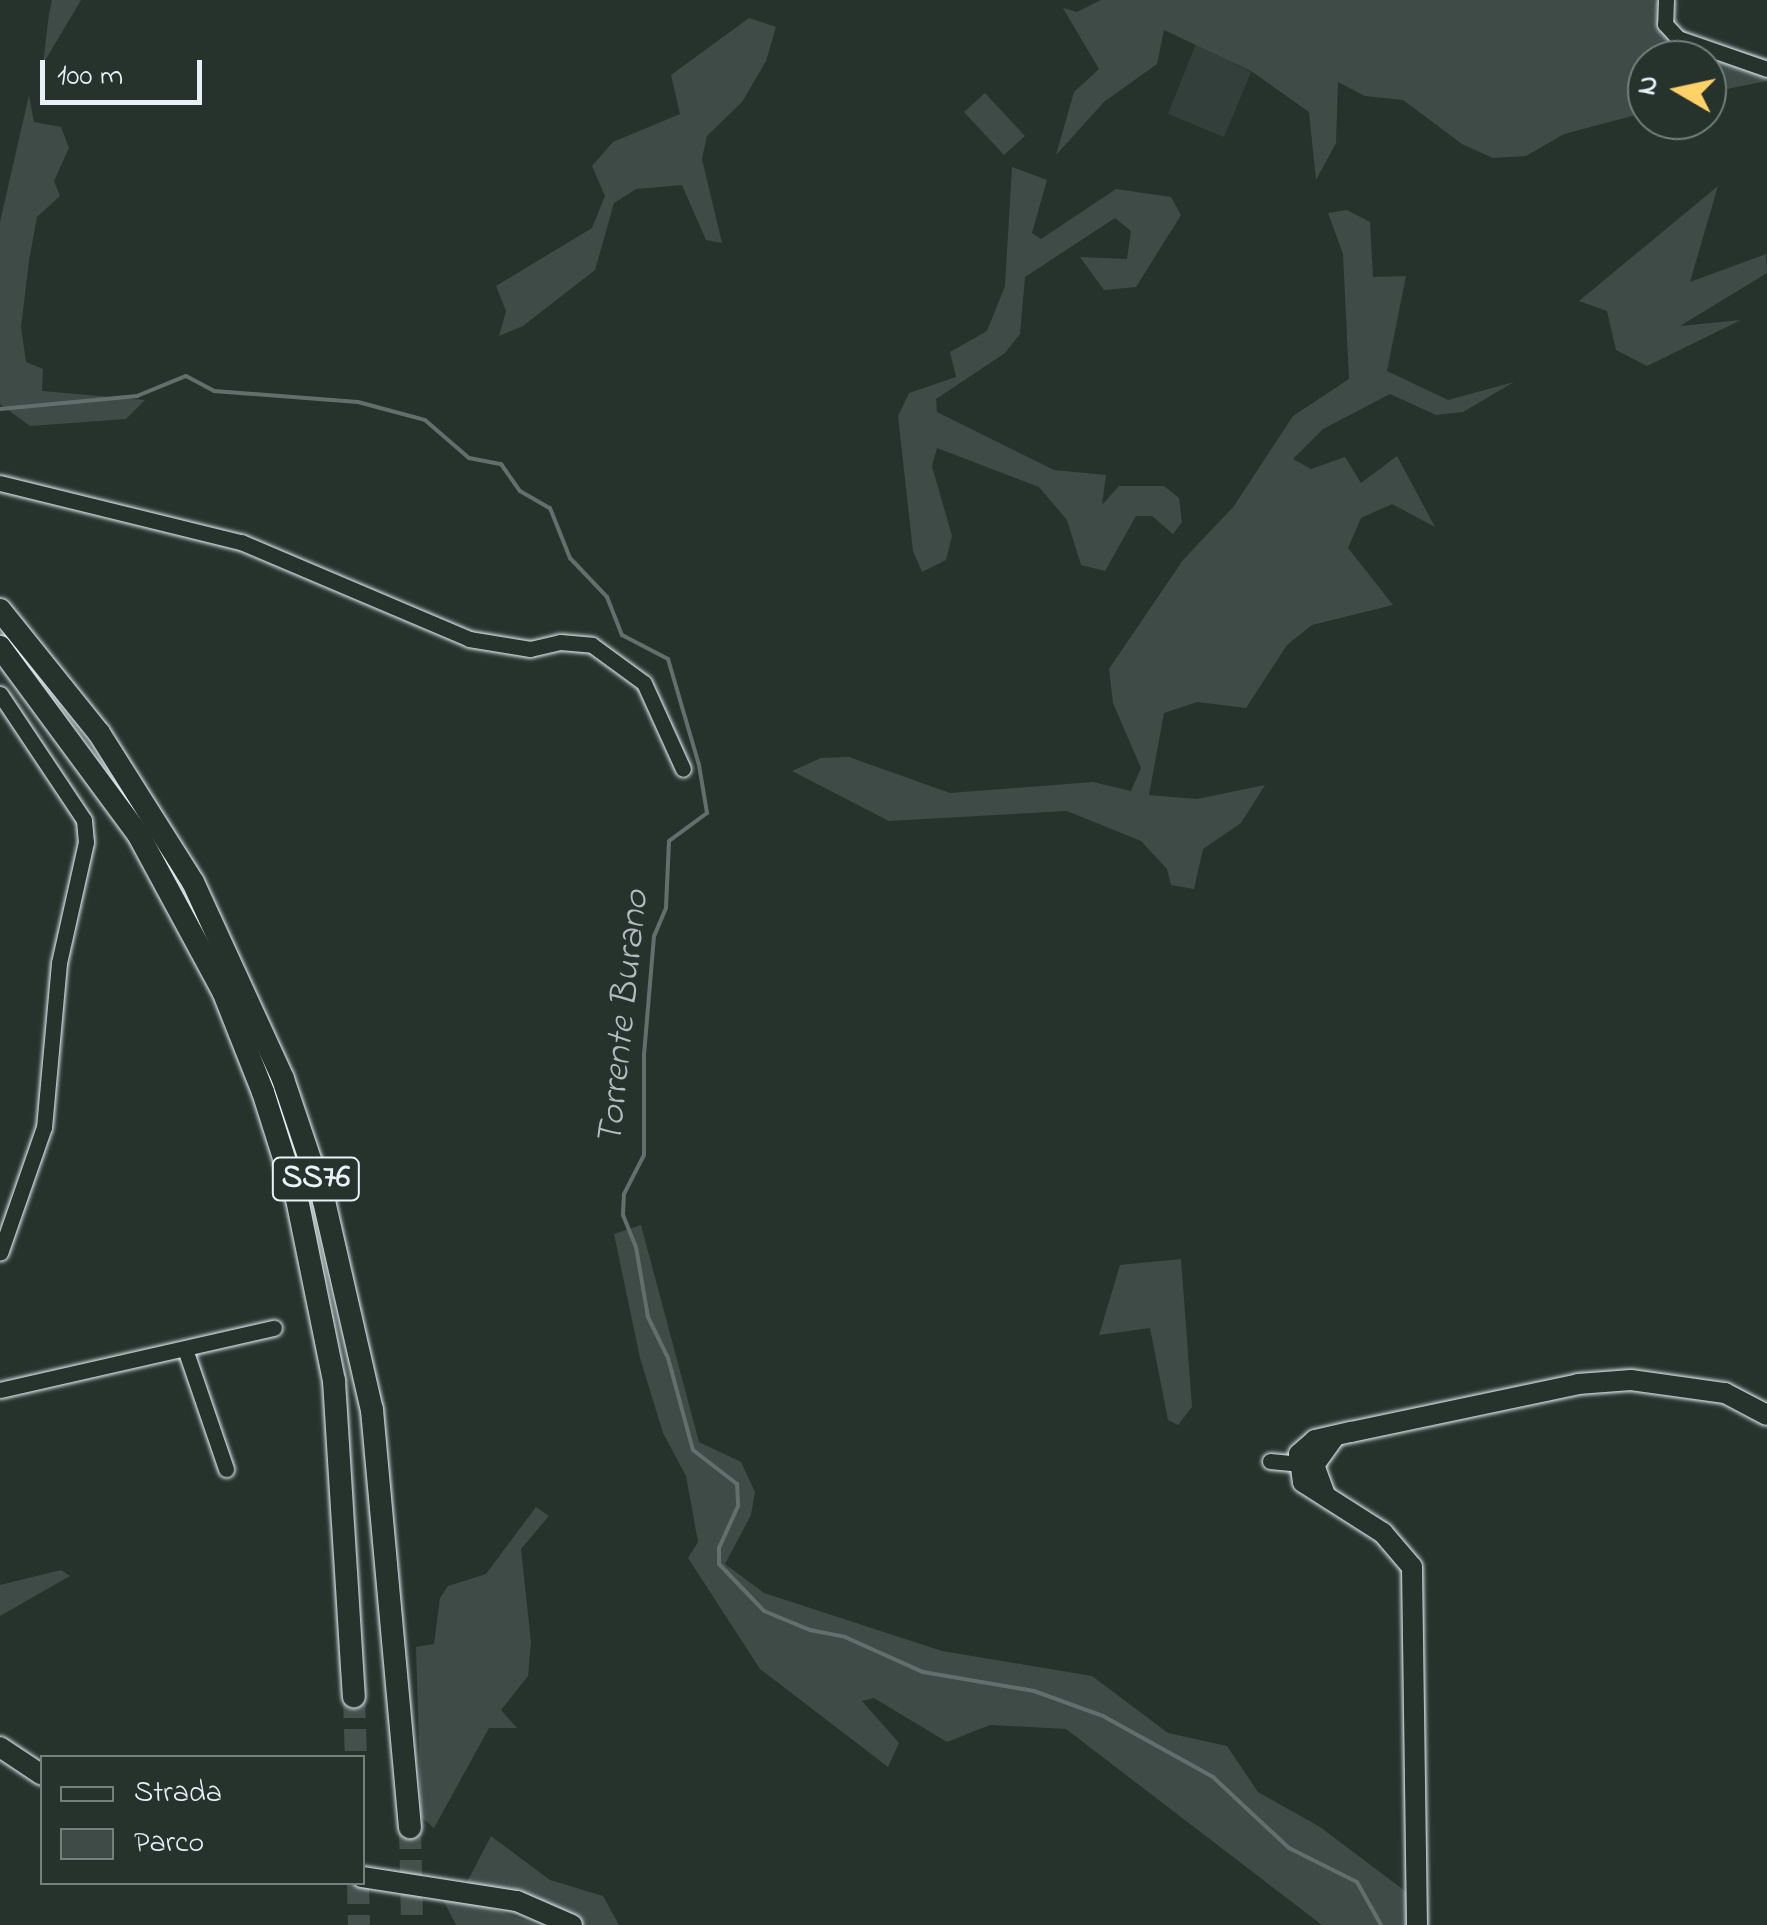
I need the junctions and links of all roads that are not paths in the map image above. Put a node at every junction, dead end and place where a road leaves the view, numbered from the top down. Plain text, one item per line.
1 (1666, 0) edge
2 (1767, 70) edge
3 (0, 483) edge
4 (0, 610) edge
5 (0, 647) edge
6 (0, 694) edge
7 (683, 769) dead end
8 (0, 1253) edge
9 (274, 1328) dead end
10 (185, 1349) junction
11 (0, 1390) edge
12 (1767, 1415) edge
13 (1270, 1461) dead end
14 (1306, 1465) junction
15 (226, 1469) dead end
16 (354, 1696) tunnel mouth
17 (0, 1747) edge
18 (40, 1774) edge
19 (410, 1827) tunnel mouth
20 (365, 1877) edge
21 (572, 1925) edge
22 (1417, 1925) edge

1 - 2 street
3 - 7 street
4 - 19 highway, SS76
5 - 16 highway, SS76
6 - 8 street
9 - 10 street
10 - 11 street
10 - 15 street
12 - 14 main road
13 - 14 street
14 - 22 main road
17 - 18 main road
20 - 21 main road

